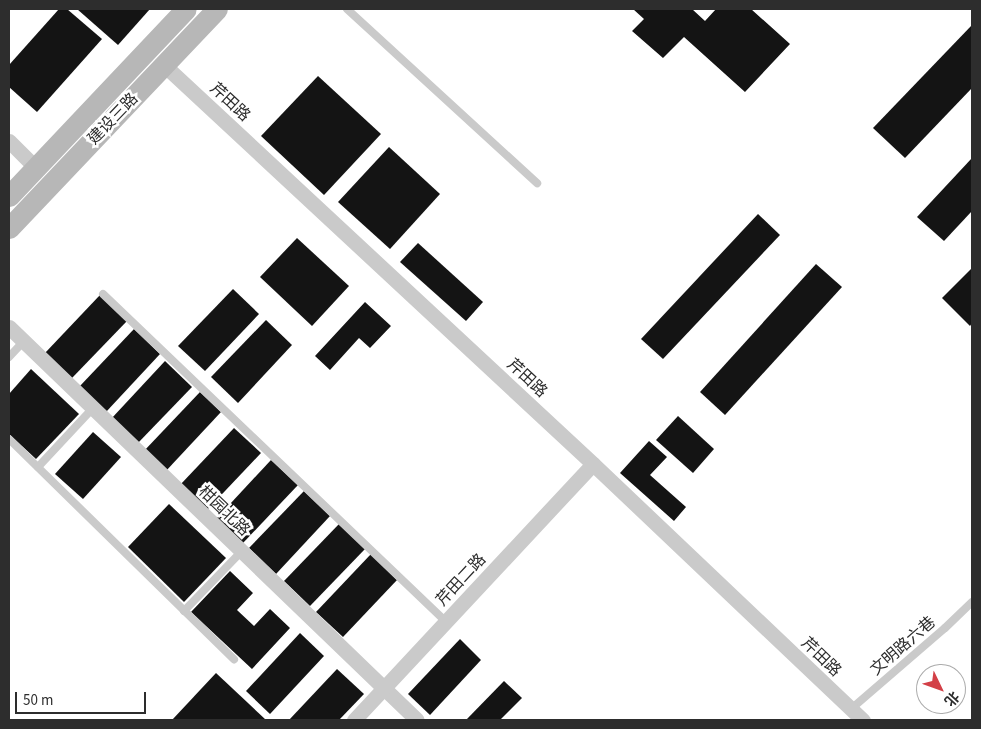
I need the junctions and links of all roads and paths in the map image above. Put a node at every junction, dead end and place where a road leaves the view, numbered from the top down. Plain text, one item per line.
1 (186, 9) edge
2 (217, 9) edge
3 (346, 9) edge
4 (164, 65) junction
5 (9, 140) edge
6 (36, 168) junction
7 (537, 183) dead end
8 (9, 196) edge
9 (9, 228) edge
10 (103, 294) dead end
11 (9, 327) edge
12 (24, 341) junction
13 (9, 357) edge
14 (93, 408) junction
15 (9, 439) edge
16 (594, 464) junction
17 (38, 467) junction
18 (241, 552) junction
19 (972, 602) edge
20 (184, 611) junction
21 (446, 622) junction
22 (234, 659) dead end
23 (383, 689) junction
24 (851, 709) junction
25 (354, 720) edge
26 (416, 720) edge
27 (863, 720) edge

1 - 6 main road, 建设三路
2 - 4 main road, 建设三路
3 - 7 lane
4 - 9 main road, 建设三路
4 - 16 street, 芹田路
5 - 6 street
6 - 8 main road, 建设三路
10 - 21 lane
11 - 12 street, 柑园北路
12 - 13 lane
12 - 14 street, 柑园北路
14 - 17 lane
14 - 18 street, 柑园北路
15 - 17 lane
16 - 21 street, 芹田二路
16 - 24 street, 芹田路
17 - 20 lane
18 - 20 lane
18 - 23 street, 柑园北路
19 - 24 lane, 文明路六巷
20 - 22 lane
21 - 23 street, 芹田二路
23 - 25 street, 芹田二路
23 - 26 street, 柑园北路
24 - 27 street, 芹田路

